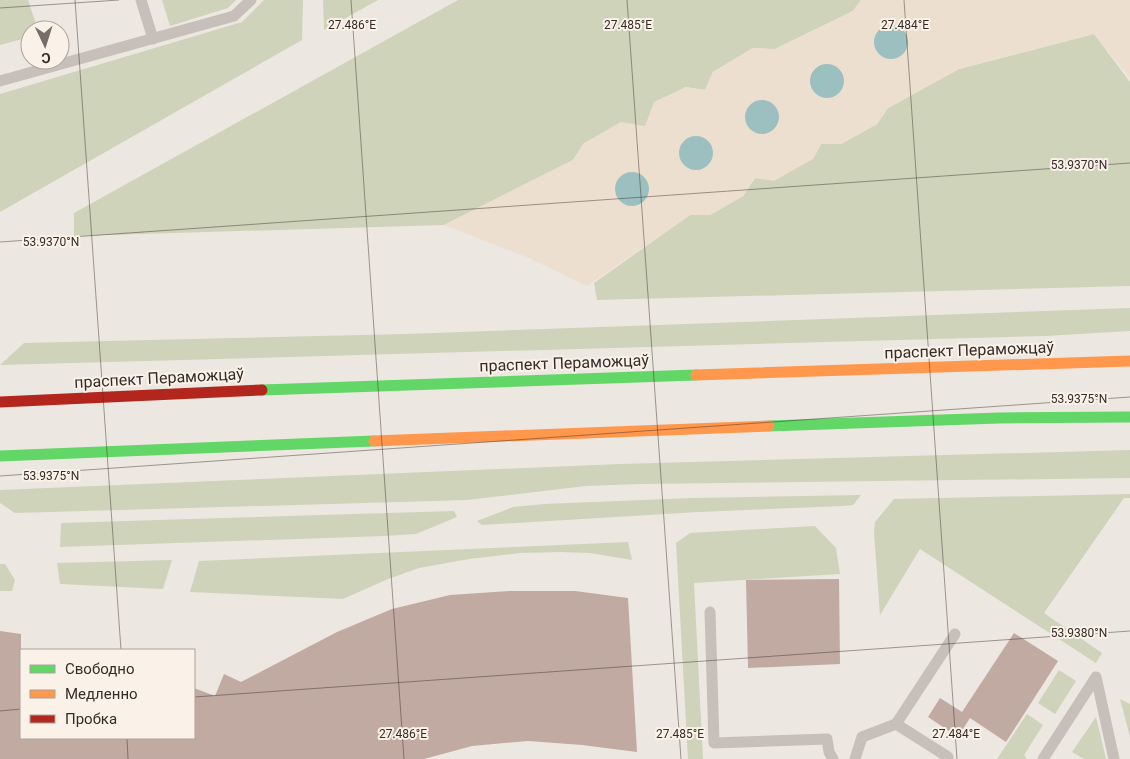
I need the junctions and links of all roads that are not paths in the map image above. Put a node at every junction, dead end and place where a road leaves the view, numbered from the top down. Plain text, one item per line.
1 (141, 0) edge
2 (251, 0) edge
3 (153, 39) junction
4 (0, 81) edge
5 (1130, 360) edge
6 (0, 402) edge
7 (1130, 416) edge
8 (0, 456) edge
9 (710, 612) dead end
10 (956, 634) dead end
11 (896, 724) junction
12 (948, 758) dead end
13 (833, 759) edge
14 (854, 759) edge
15 (1043, 759) edge
16 (1114, 759) edge

1 - 3 lane
2 - 3 lane
3 - 4 lane
5 - 6 main road, праспект Пераможцаў
7 - 8 main road
9 - 13 lane
10 - 11 lane
11 - 12 lane
11 - 14 lane
15 - 16 lane

